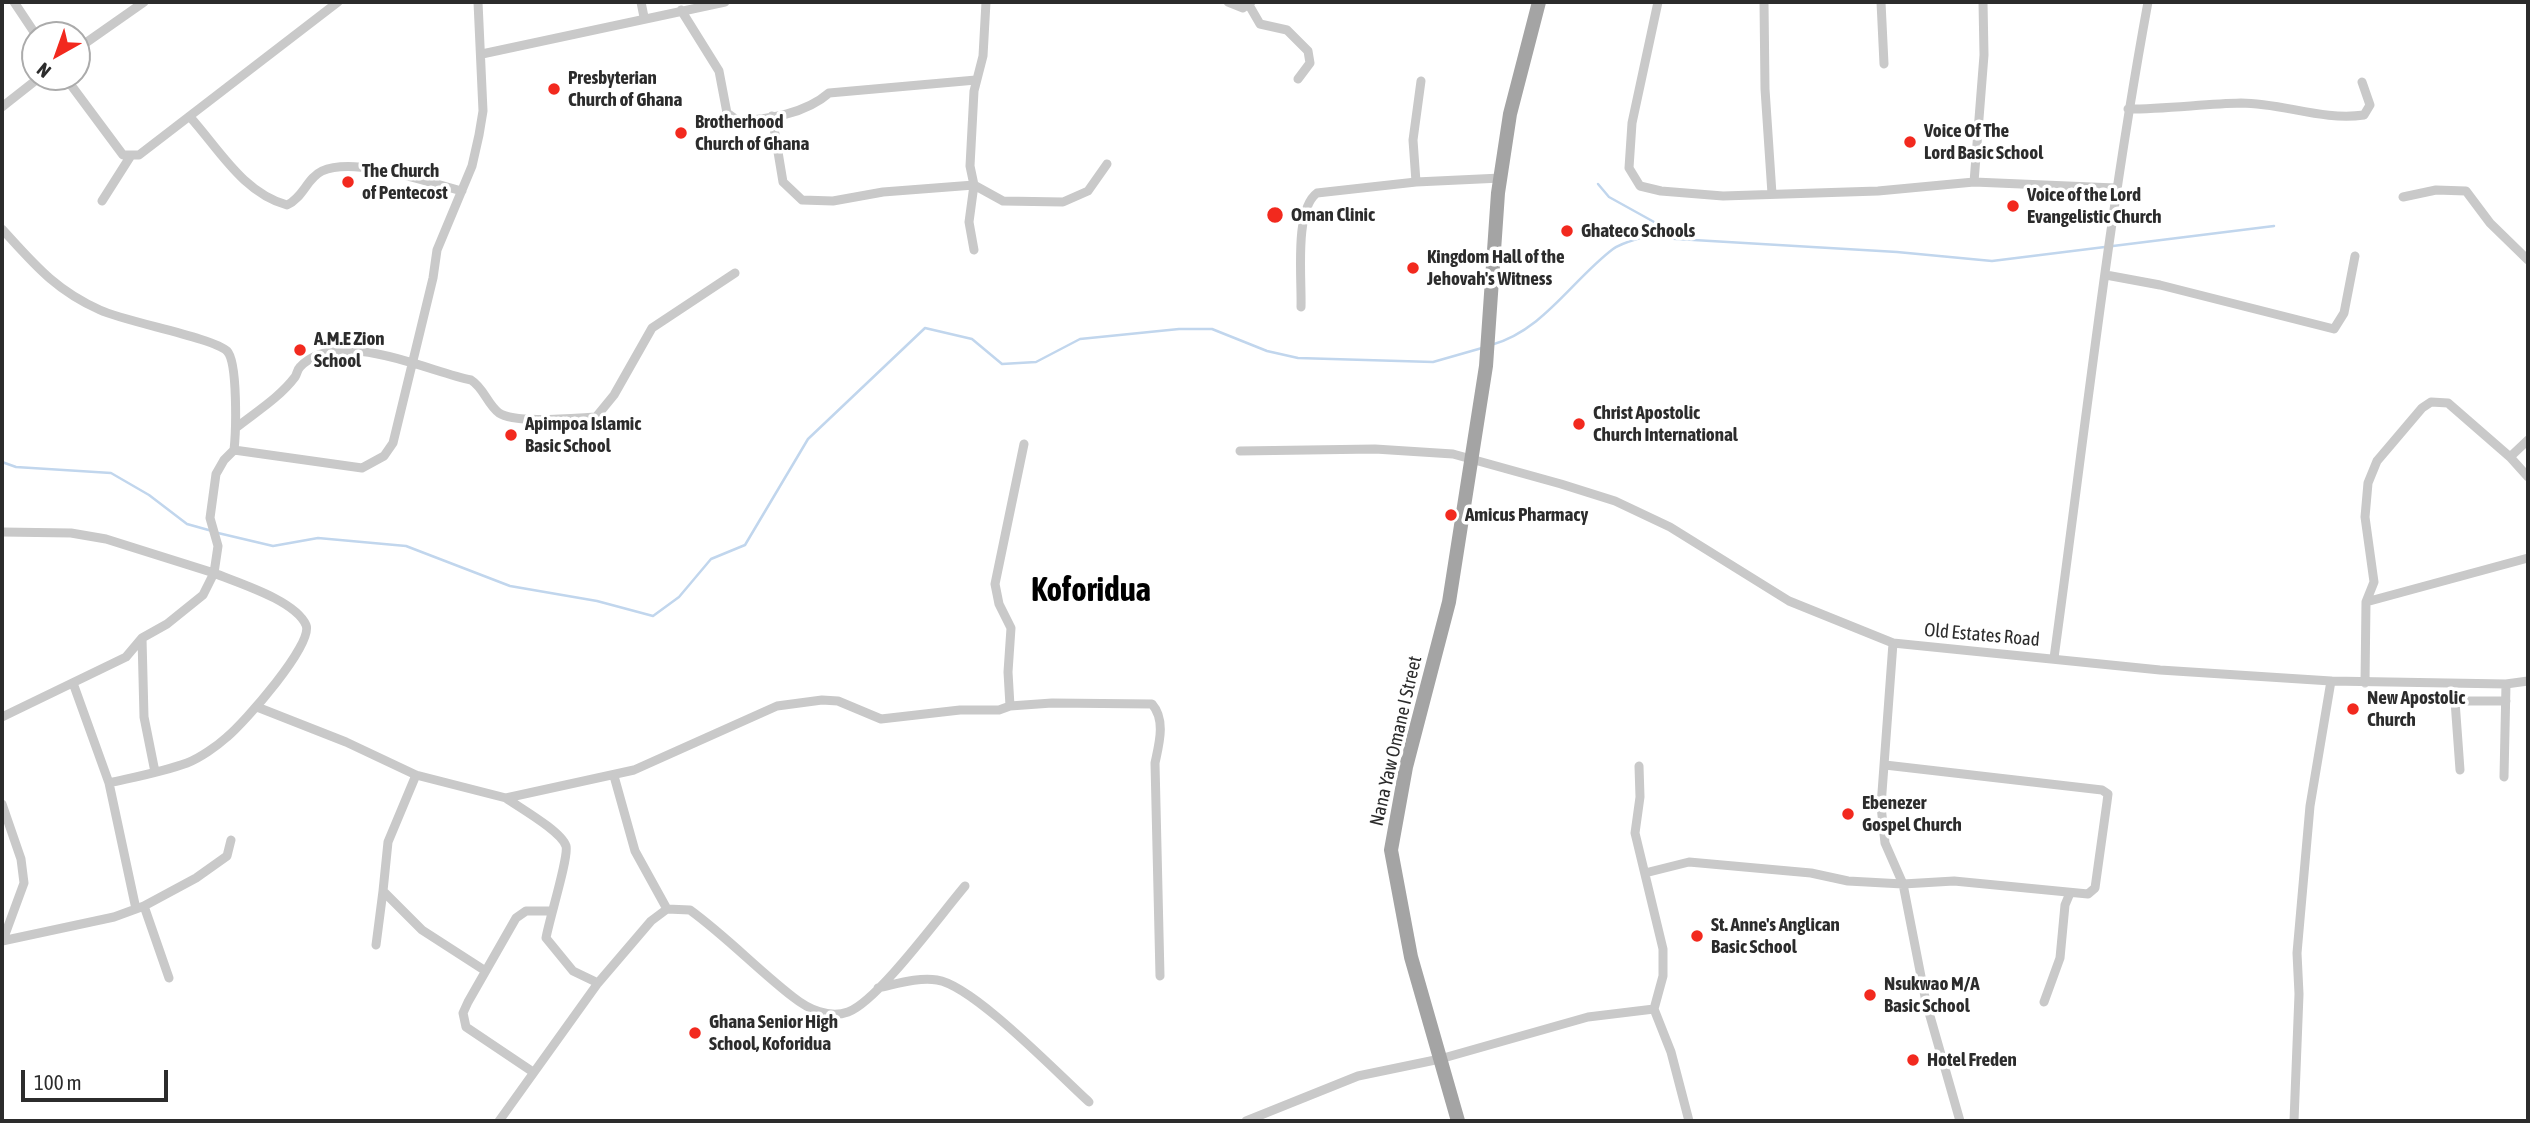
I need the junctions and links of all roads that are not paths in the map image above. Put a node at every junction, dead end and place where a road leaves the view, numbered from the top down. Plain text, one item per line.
1 (14, 2) edge
2 (144, 2) edge
3 (338, 2) edge
4 (478, 2) edge
5 (642, 2) edge
6 (725, 2) edge
7 (986, 2) edge
8 (1227, 2) edge
9 (1539, 2) edge
10 (1658, 2) edge
11 (1765, 2) edge
12 (1881, 2) edge
13 (1983, 2) edge
14 (2148, 2) edge
15 (1250, 4) edge
16 (681, 10) junction
17 (644, 17) junction
18 (27, 21) edge
19 (91, 39) edge
20 (482, 54) junction
21 (1884, 64) dead end
22 (1298, 79) dead end
23 (976, 80) junction
24 (1421, 81) dead end
25 (2362, 82) dead end
26 (22, 91) edge
27 (75, 91) edge
28 (2, 107) edge
29 (2128, 110) junction
30 (772, 116) junction
31 (190, 117) junction
32 (130, 157) junction
33 (1107, 164) dead end
34 (1501, 178) junction
35 (1416, 182) junction
36 (1974, 182) junction
37 (974, 185) junction
38 (2115, 188) junction
39 (462, 191) junction
40 (1772, 194) junction
41 (2403, 197) dead end
42 (103, 201) dead end
43 (2, 229) edge
44 (974, 250) dead end
45 (2355, 256) dead end
46 (2528, 260) edge
47 (734, 273) dead end
48 (2106, 275) junction
49 (1301, 307) dead end
50 (412, 364) junction
51 (237, 426) junction
52 (2528, 440) edge
53 (1024, 444) dead end
54 (234, 450) junction
55 (1240, 451) dead end
56 (2510, 457) junction
57 (1473, 459) junction
58 (2528, 477) edge
59 (2, 532) edge
60 (2528, 558) edge
61 (214, 573) junction
62 (2366, 602) junction
63 (142, 638) junction
64 (1893, 643) junction
65 (2054, 658) junction
66 (2331, 681) junction
67 (2528, 681) edge
68 (73, 683) junction
69 (2365, 683) junction
70 (2506, 684) junction
71 (2507, 701) junction
72 (257, 706) junction
73 (1010, 706) junction
74 (2, 717) edge
75 (1885, 765) junction
76 (1639, 766) dead end
77 (2460, 770) dead end
78 (155, 772) junction
79 (416, 775) junction
80 (614, 776) junction
81 (2504, 777) dead end
82 (109, 783) junction
83 (506, 798) junction
84 (2, 804) edge
85 (231, 840) dead end
86 (1645, 873) junction
87 (1903, 884) junction
88 (965, 886) dead end
89 (383, 891) junction
90 (2070, 893) junction
91 (140, 908) junction
92 (667, 909) junction
93 (550, 911) junction
94 (3, 941) edge
95 (376, 945) dead end
96 (484, 970) junction
97 (1160, 976) dead end
98 (169, 978) dead end
99 (598, 983) junction
100 (878, 988) junction
101 (2044, 1002) dead end
102 (1654, 1009) junction
103 (1440, 1059) junction
104 (533, 1072) junction
105 (1089, 1102) dead end
106 (499, 1121) edge
107 (1246, 1121) edge
108 (1458, 1121) edge
109 (1689, 1121) edge
110 (1960, 1121) edge
111 (2294, 1121) edge

1 - 18 street
2 - 19 street
3 - 31 street
4 - 20 street
5 - 17 street
6 - 16 street
7 - 23 street
8 - 15 street
9 - 34 main road
10 - 40 street
11 - 40 street
12 - 21 street
13 - 36 street
14 - 29 street
15 - 22 street
16 - 17 street
16 - 30 street
17 - 20 street
20 - 39 street
23 - 30 street
23 - 37 street
24 - 35 street
25 - 29 street
26 - 28 street
27 - 32 street
29 - 38 street
30 - 37 street
31 - 32 street
31 - 39 street
32 - 42 street
33 - 37 street
34 - 35 street
34 - 57 main road, Nana Yaw Omane I Street
35 - 49 street
36 - 38 street
36 - 40 street
37 - 44 street
38 - 48 street
39 - 50 street
41 - 46 street
43 - 51 street
45 - 48 street
47 - 50 street
48 - 65 street
50 - 51 street
50 - 54 street
51 - 54 street
52 - 56 street
53 - 73 street
54 - 61 street
55 - 57 street, Old Estates Road
56 - 58 street
56 - 62 street
57 - 64 street, Old Estates Road
57 - 103 main road, Nana Yaw Omane I Street
59 - 61 street
60 - 62 street
61 - 63 street
61 - 72 street
62 - 69 street
63 - 68 street
63 - 78 street
64 - 65 street, Old Estates Road
64 - 75 street
65 - 66 street, Old Estates Road
66 - 69 street, Old Estates Road
66 - 111 street
67 - 70 street, Old Estates Road
68 - 74 street
68 - 82 street
69 - 70 street, Old Estates Road
70 - 71 street
71 - 77 street
71 - 81 street
72 - 78 street
72 - 79 street
73 - 80 street
73 - 97 street
75 - 87 street
75 - 90 street
76 - 86 street
78 - 82 street
79 - 83 street
79 - 89 street
80 - 83 street
80 - 92 street
82 - 91 street
83 - 93 street
84 - 94 street
85 - 91 street
86 - 87 street
86 - 102 street
87 - 90 street
87 - 110 street
88 - 100 street
89 - 95 street
89 - 96 street
90 - 101 street
91 - 94 street
91 - 98 street
92 - 99 street
92 - 100 street
93 - 96 street
93 - 99 street
96 - 104 street
99 - 104 street
100 - 105 street
102 - 103 street
102 - 109 street
103 - 107 street
103 - 108 main road, Nana Yaw Omane I Street
104 - 106 street

